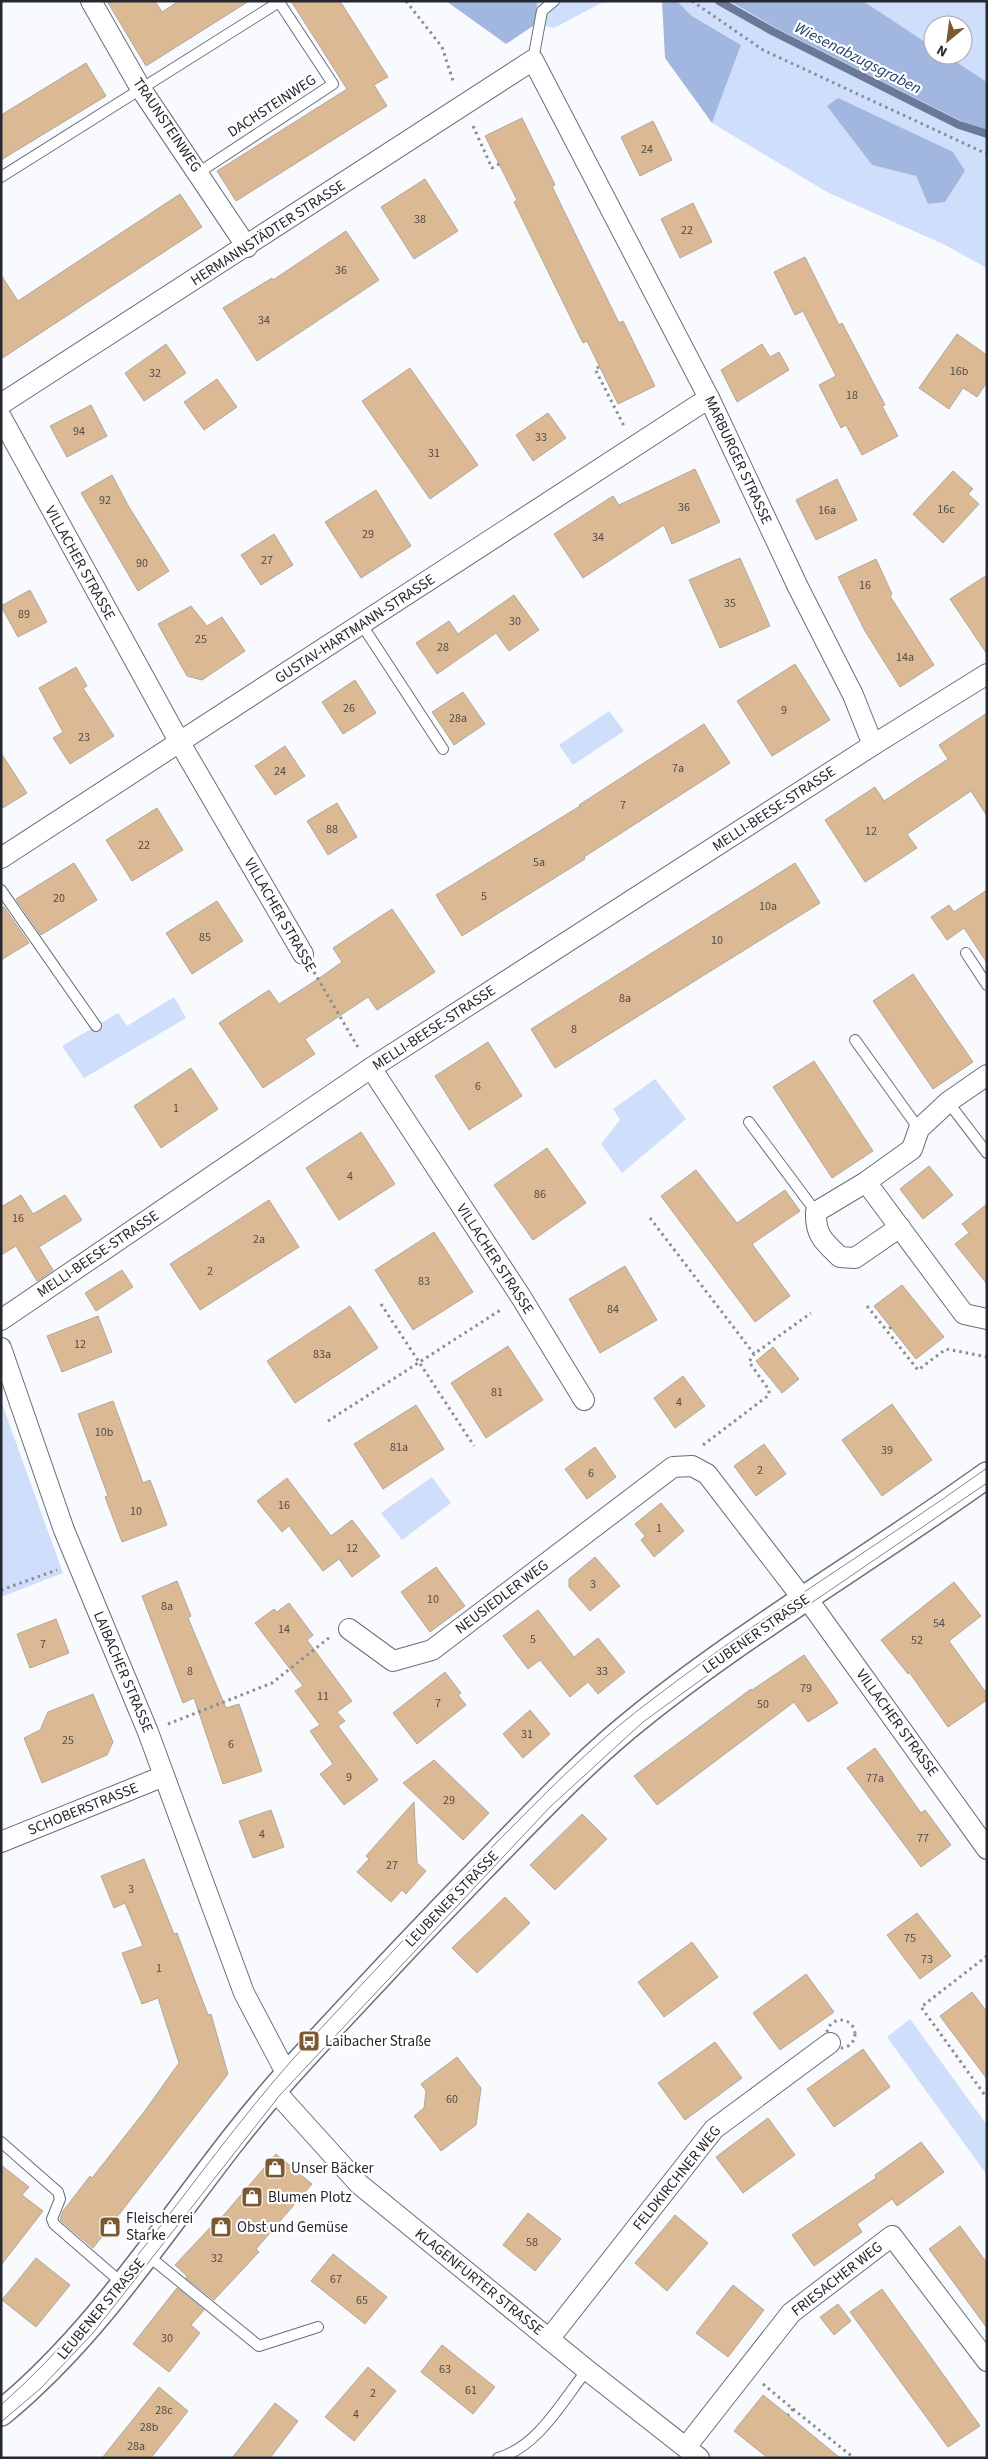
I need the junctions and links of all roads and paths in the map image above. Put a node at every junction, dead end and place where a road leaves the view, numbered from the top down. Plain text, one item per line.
1 (91, 1) edge
2 (406, 1) edge
3 (554, 1) edge
4 (692, 1) edge
5 (533, 60) junction
6 (452, 80) dead end
7 (141, 88) junction
8 (464, 105) junction
9 (987, 154) edge
10 (499, 164) dead end
11 (198, 173) junction
12 (1, 177) edge
13 (247, 247) junction
14 (599, 367) dead end
15 (709, 398) junction
16 (1, 404) edge
17 (1, 417) edge
18 (634, 447) junction
19 (362, 625) junction
20 (987, 674) edge
21 (180, 743) junction
22 (873, 745) junction
23 (443, 749) dead end
24 (1, 858) edge
25 (1, 890) edge
26 (966, 953) dead end
27 (303, 954) joint
28 (987, 985) edge
29 (96, 1026) dead end
30 (855, 1040) dead end
31 (371, 1068) junction
32 (987, 1075) edge
33 (948, 1102) junction
34 (749, 1122) dead end
35 (919, 1129) junction
36 (987, 1153) edge
37 (866, 1182) junction
38 (816, 1212) junction
39 (650, 1218) dead end
40 (900, 1227) junction
41 (521, 1297) junction
42 (381, 1304) dead end
43 (867, 1306) dead end
44 (811, 1313) dead end
45 (1, 1320) edge
46 (987, 1320) edge
47 (891, 1328) dead end
48 (887, 1331) junction
49 (1, 1348) edge
50 (754, 1354) junction
51 (987, 1357) edge
52 (418, 1364) junction
53 (584, 1400) dead end
54 (328, 1421) dead end
55 (474, 1446) dead end
56 (692, 1466) junction
57 (987, 1475) edge
58 (77, 1562) junction
59 (1, 1590) edge
60 (805, 1600) junction
61 (349, 1629) joint
62 (148, 1732) junction
63 (164, 1776) junction
64 (1, 1842) edge
65 (987, 1849) edge
66 (987, 1956) edge
67 (830, 2043) dead end
68 (282, 2082) junction
69 (987, 2098) edge
70 (1, 2142) edge
71 (146, 2254) junction
72 (122, 2284) junction
73 (318, 2327) dead end
74 (549, 2339) junction
75 (987, 2360) edge
76 (587, 2370) junction
77 (756, 2389) dead end
78 (793, 2408) junction
79 (1, 2413) edge
80 (788, 2415) dead end
81 (692, 2452) edge
82 (498, 2458) edge
83 (854, 2458) edge

1 - 7 street, TRAUNSTEINWEG
2 - 6 path
3 - 5 lane
4 - 9 path
5 - 8 street, HERMANNSTÄDTER STRASSE
5 - 15 street, MARBURGER STRASSE
7 - 11 street, TRAUNSTEINWEG
7 - 11 lane, DACHSTEINWEG
7 - 12 lane, DACHSTEINWEG
8 - 10 path
8 - 13 street, HERMANNSTÄDTER STRASSE
11 - 13 street, TRAUNSTEINWEG
13 - 16 street, HERMANNSTÄDTER STRASSE
14 - 18 path
15 - 18 street, GUSTAV-HARTMANN-STRASSE
15 - 22 street, MARBURGER STRASSE
17 - 21 street, VILLACHER STRASSE
18 - 19 street, GUSTAV-HARTMANN-STRASSE
19 - 21 street, GUSTAV-HARTMANN-STRASSE
19 - 23 lane
20 - 22 street
21 - 24 street, GUSTAV-HARTMANN-STRASSE
21 - 27 street, VILLACHER STRASSE
22 - 31 street, MELLI-BEESE-STRASSE
25 - 29 lane
26 - 28 lane
27 - 31 path, VILLACHER STRASSE
30 - 35 lane
31 - 41 street, VILLACHER STRASSE
31 - 45 street, MELLI-BEESE-STRASSE
32 - 33 street
33 - 35 street
33 - 36 lane
34 - 38 lane
35 - 37 street
37 - 38 street
37 - 40 street
38 - 40 street
39 - 50 path
40 - 46 street
41 - 52 path
41 - 53 street, VILLACHER STRASSE
42 - 52 path
43 - 48 path
44 - 50 path
47 - 48 path
48 - 51 path
49 - 58 street, LAIBACHER STRASSE
50 - 56 path
52 - 54 path
52 - 55 path
56 - 60 street
56 - 61 street, NEUSIEDLER WEG
57 - 60 street, LEUBENER STRASSE
58 - 59 path
58 - 62 street, LAIBACHER STRASSE
60 - 65 street, VILLACHER STRASSE
60 - 68 street, LEUBENER STRASSE
61 - 62 path
62 - 63 street, LAIBACHER STRASSE
63 - 64 street, SCHOBERSTRASSE
63 - 68 street, LAIBACHER STRASSE
66 - 69 path
67 - 74 street, FELDKIRCHNER WEG
68 - 71 street, LEUBENER STRASSE
68 - 74 street, KLAGENFURTER STRASSE
70 - 72 lane
71 - 72 street, LEUBENER STRASSE
71 - 73 lane
72 - 79 street, LEUBENER STRASSE
74 - 76 street, KLAGENFURTER STRASSE
75 - 81 street, FRIESACHER WEG
76 - 81 street, KLAGENFURTER STRASSE
76 - 82 lane
77 - 78 path
78 - 80 path
78 - 83 path

